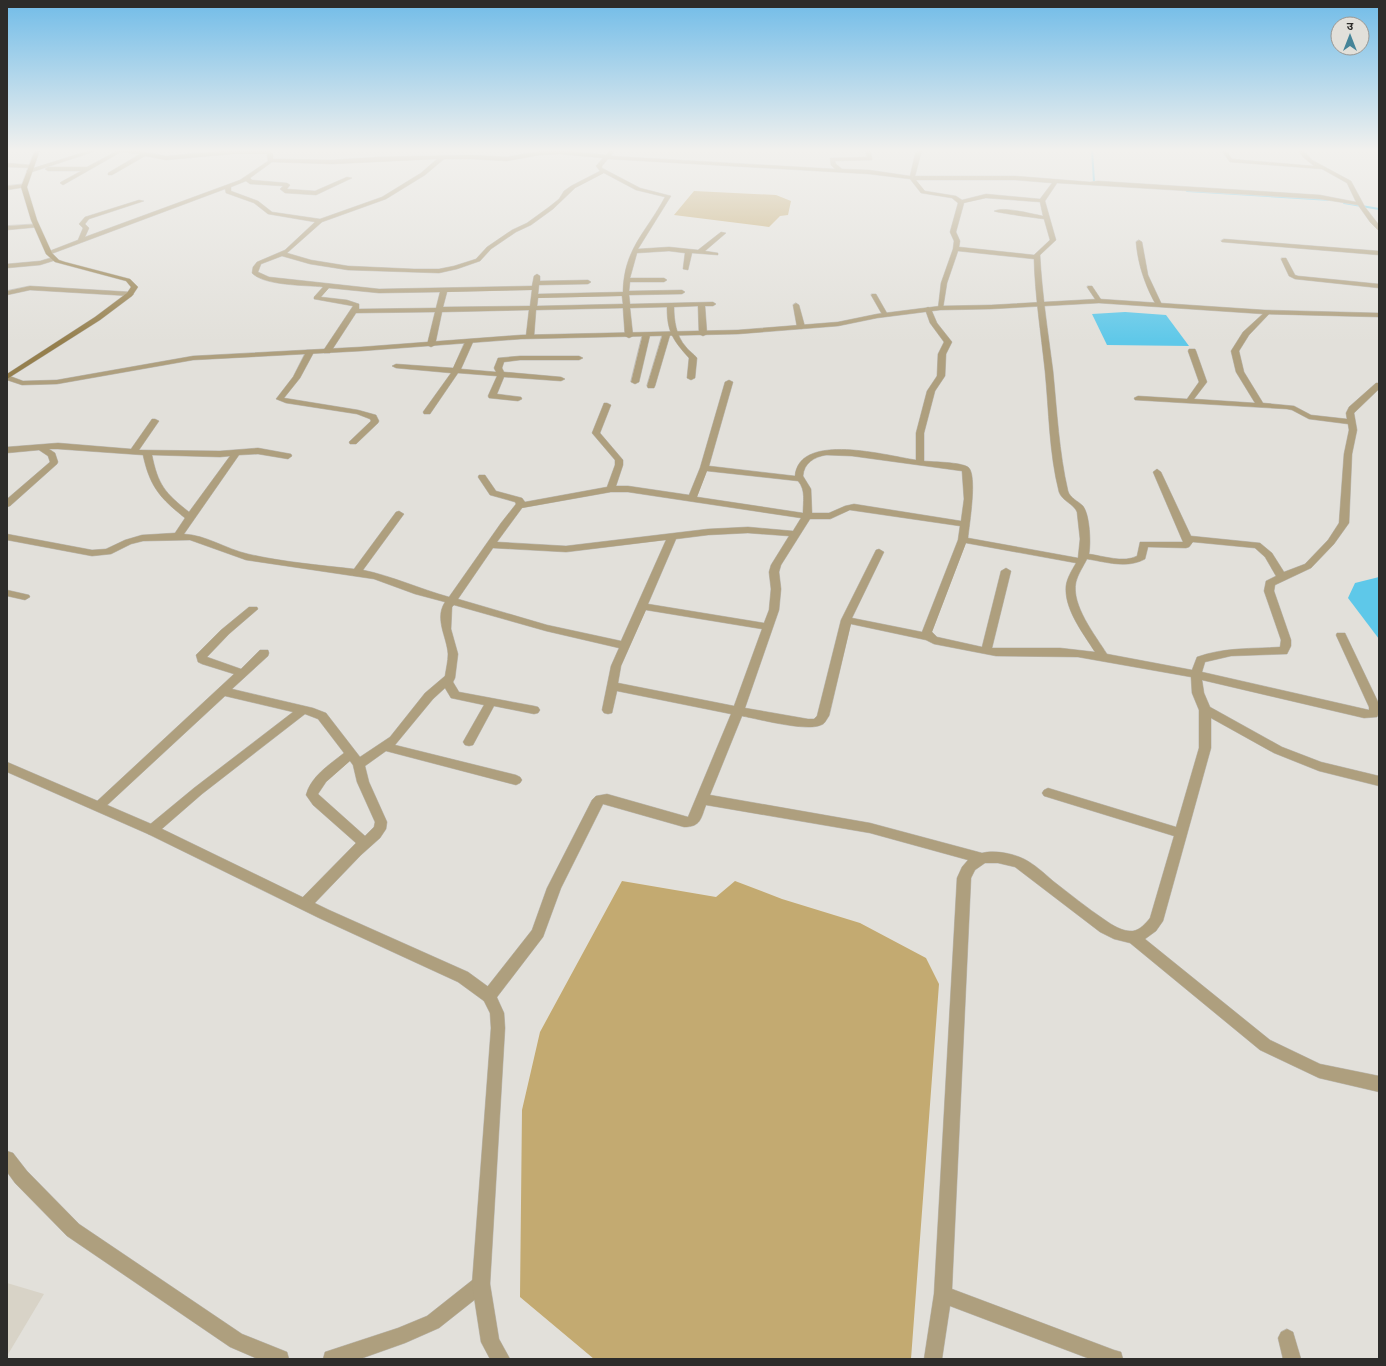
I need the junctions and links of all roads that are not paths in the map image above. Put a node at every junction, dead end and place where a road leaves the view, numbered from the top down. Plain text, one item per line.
1 (33, 214) edge
2 (100, 214) edge
3 (155, 214) edge
4 (275, 214) edge
5 (341, 214) edge
6 (542, 214) edge
7 (657, 214) edge
8 (958, 214) edge
9 (1024, 214) edge
10 (1046, 214) edge
11 (1368, 214) edge
12 (1047, 218) junction
13 (320, 221) junction
14 (37, 226) junction
15 (7, 228) edge
16 (1379, 229) edge
17 (723, 233) dead end
18 (1224, 240) dead end
19 (80, 242) junction
20 (1138, 242) dead end
21 (689, 250) junction
22 (956, 250) junction
23 (634, 251) junction
24 (701, 251) junction
25 (49, 253) junction
26 (1379, 253) edge
27 (283, 254) junction
28 (716, 254) dead end
29 (1036, 257) junction
30 (54, 259) junction
31 (1284, 260) dead end
32 (33, 264) junction
33 (7, 266) edge
34 (686, 269) dead end
35 (12, 273) dead end
36 (626, 280) junction
37 (664, 280) dead end
38 (537, 282) junction
39 (588, 282) dead end
40 (328, 286) junction
41 (1379, 286) edge
42 (1090, 287) dead end
43 (444, 290) junction
44 (682, 292) dead end
45 (7, 293) edge
46 (131, 294) junction
47 (626, 294) junction
48 (874, 295) dead end
49 (535, 296) junction
50 (1099, 301) junction
51 (671, 304) junction
52 (701, 304) junction
53 (713, 304) dead end
54 (626, 305) junction
55 (796, 305) dead end
56 (1040, 305) junction
57 (1159, 305) junction
58 (533, 308) junction
59 (940, 308) junction
60 (928, 309) junction
61 (438, 310) junction
62 (355, 311) junction
63 (1268, 312) junction
64 (885, 315) junction
65 (1379, 315) edge
66 (801, 327) junction
67 (676, 334) junction
68 (703, 334) junction
69 (646, 335) junction
70 (666, 335) junction
71 (530, 336) junction
72 (628, 336) junction
73 (469, 342) junction
74 (431, 345) junction
75 (327, 351) junction
76 (1192, 351) dead end
77 (310, 352) junction
78 (579, 358) dead end
79 (396, 366) dead end
80 (456, 371) junction
81 (502, 375) junction
82 (7, 377) edge
83 (690, 378) dead end
84 (561, 379) dead end
85 (635, 382) dead end
86 (729, 382) dead end
87 (1379, 385) edge
88 (651, 386) dead end
89 (1138, 398) dead end
90 (518, 399) dead end
91 (1189, 401) junction
92 (607, 405) dead end
93 (1261, 406) junction
94 (427, 412) dead end
95 (155, 421) dead end
96 (1352, 426) junction
97 (353, 442) dead end
98 (40, 447) junction
99 (7, 450) edge
100 (132, 452) junction
101 (147, 453) junction
102 (236, 453) junction
103 (288, 456) dead end
104 (920, 463) junction
105 (704, 468) junction
106 (1157, 472) dead end
107 (482, 477) dead end
108 (799, 479) junction
109 (611, 489) junction
110 (692, 499) junction
111 (7, 504) edge
112 (520, 506) junction
113 (399, 514) dead end
114 (807, 516) junction
115 (190, 517) junction
116 (964, 524) junction
117 (796, 534) junction
118 (673, 535) junction
119 (178, 536) junction
120 (7, 537) edge
121 (1187, 539) junction
122 (963, 540) junction
123 (490, 545) junction
124 (879, 552) dead end
125 (1083, 558) junction
126 (1006, 571) dead end
127 (357, 572) junction
128 (1282, 577) junction
129 (7, 593) edge
130 (25, 597) dead end
131 (451, 600) junction
132 (642, 606) junction
133 (254, 609) dead end
134 (846, 620) junction
135 (769, 627) junction
136 (1341, 635) dead end
137 (929, 637) junction
138 (626, 646) junction
139 (986, 651) junction
140 (264, 653) dead end
141 (1104, 658) junction
142 (242, 672) junction
143 (1196, 673) junction
144 (447, 683) junction
145 (612, 686) junction
146 (222, 691) junction
147 (490, 702) junction
148 (303, 710) junction
149 (534, 710) dead end
150 (608, 710) dead end
151 (1205, 710) junction
152 (738, 711) junction
153 (469, 742) dead end
154 (386, 747) junction
155 (355, 759) junction
156 (7, 767) edge
157 (516, 780) dead end
158 (1379, 780) edge
159 (1048, 792) dead end
160 (702, 800) junction
161 (99, 806) junction
162 (152, 830) junction
163 (1180, 833) junction
164 (366, 843) junction
165 (980, 858) junction
166 (305, 904) junction
167 (1133, 937) junction
168 (489, 996) junction
169 (1379, 1084) edge
170 (7, 1159) edge
171 (481, 1284) junction
172 (943, 1294) junction
173 (1287, 1338) dead end
174 (280, 1359) edge
175 (332, 1359) edge
176 (501, 1359) edge
177 (933, 1359) edge
178 (1114, 1359) edge
179 (1292, 1359) edge

1 - 14 main road
2 - 19 street
3 - 19 street
4 - 13 street
5 - 13 street
6 - 27 street
7 - 23 street
8 - 22 street
9 - 12 street
10 - 12 street
11 - 16 street
12 - 29 street
13 - 27 street
14 - 15 street
14 - 25 main road
17 - 24 street
18 - 26 street
19 - 25 street
20 - 57 street
21 - 23 street
21 - 24 street
21 - 34 street
22 - 29 street
22 - 59 street
23 - 36 street
24 - 28 street
25 - 30 main road
27 - 40 street
29 - 56 street
30 - 32 street
30 - 46 main road
31 - 41 street
32 - 33 street
32 - 35 street
36 - 37 street
36 - 47 street
38 - 39 street
38 - 43 street
38 - 49 street
40 - 43 street
40 - 62 street
42 - 50 street
43 - 61 street
44 - 47 street
45 - 46 street
46 - 82 main road
47 - 49 street
47 - 54 street
48 - 64 street
49 - 58 street
50 - 56 street
50 - 57 street
51 - 52 street
51 - 54 street
51 - 67 street
52 - 53 street
52 - 68 street
54 - 58 street
54 - 72 street
55 - 66 street
56 - 59 street
56 - 125 street
57 - 63 street
58 - 61 street
58 - 71 street
59 - 60 street
60 - 64 street
60 - 104 street
61 - 62 street
61 - 74 street
62 - 75 street
63 - 65 street
63 - 93 street
64 - 66 street
66 - 68 street
67 - 68 street
67 - 70 street
67 - 83 street
69 - 70 street
69 - 72 street
69 - 85 street
70 - 88 street
71 - 72 street
71 - 73 street
73 - 74 street
73 - 80 street
74 - 75 street
75 - 77 street
76 - 91 street
77 - 82 street
77 - 97 street
78 - 81 street
79 - 80 street
80 - 81 street
80 - 94 street
81 - 84 street
81 - 90 street
86 - 105 street
87 - 96 street
89 - 91 street
91 - 93 street
92 - 109 street
93 - 96 street
95 - 100 street
96 - 128 street
98 - 99 street
98 - 100 street
98 - 111 street
100 - 101 street
101 - 102 street
101 - 115 street
102 - 103 street
102 - 115 street
104 - 108 street
104 - 116 street
105 - 108 street
105 - 110 street
106 - 121 street
107 - 112 street
108 - 114 street
109 - 110 street
109 - 112 street
110 - 114 street
112 - 123 street
113 - 127 street
114 - 116 street
114 - 117 street
115 - 119 street
116 - 122 street
117 - 118 street
117 - 135 street
118 - 123 street
118 - 132 street
119 - 120 street
119 - 127 street
121 - 125 street
121 - 128 street
122 - 125 street
122 - 137 street
123 - 131 street
124 - 134 street
125 - 141 street
126 - 139 street
127 - 131 street
128 - 143 street
129 - 130 street
131 - 138 street
131 - 144 street
132 - 135 street
132 - 138 street
133 - 142 street
134 - 137 street
134 - 152 street
135 - 152 street
136 - 143 street
137 - 139 street
138 - 145 street
139 - 141 street
140 - 142 street
141 - 143 street
142 - 146 street
143 - 151 street
144 - 147 street
144 - 154 street
145 - 150 street
145 - 152 street
146 - 148 street
146 - 161 street
147 - 149 street
147 - 153 street
148 - 155 street
148 - 162 street
151 - 158 street
151 - 163 street
152 - 160 street
154 - 155 street
154 - 157 street
155 - 164 street
155 - 164 street
156 - 161 street
159 - 163 street
160 - 165 street
160 - 168 street
161 - 162 street
162 - 166 street
163 - 167 street
164 - 166 street
165 - 167 street
165 - 172 street
166 - 168 street
167 - 169 street
168 - 171 street
170 - 174 street
171 - 175 street
171 - 176 street
172 - 177 street
172 - 178 street
173 - 179 street

